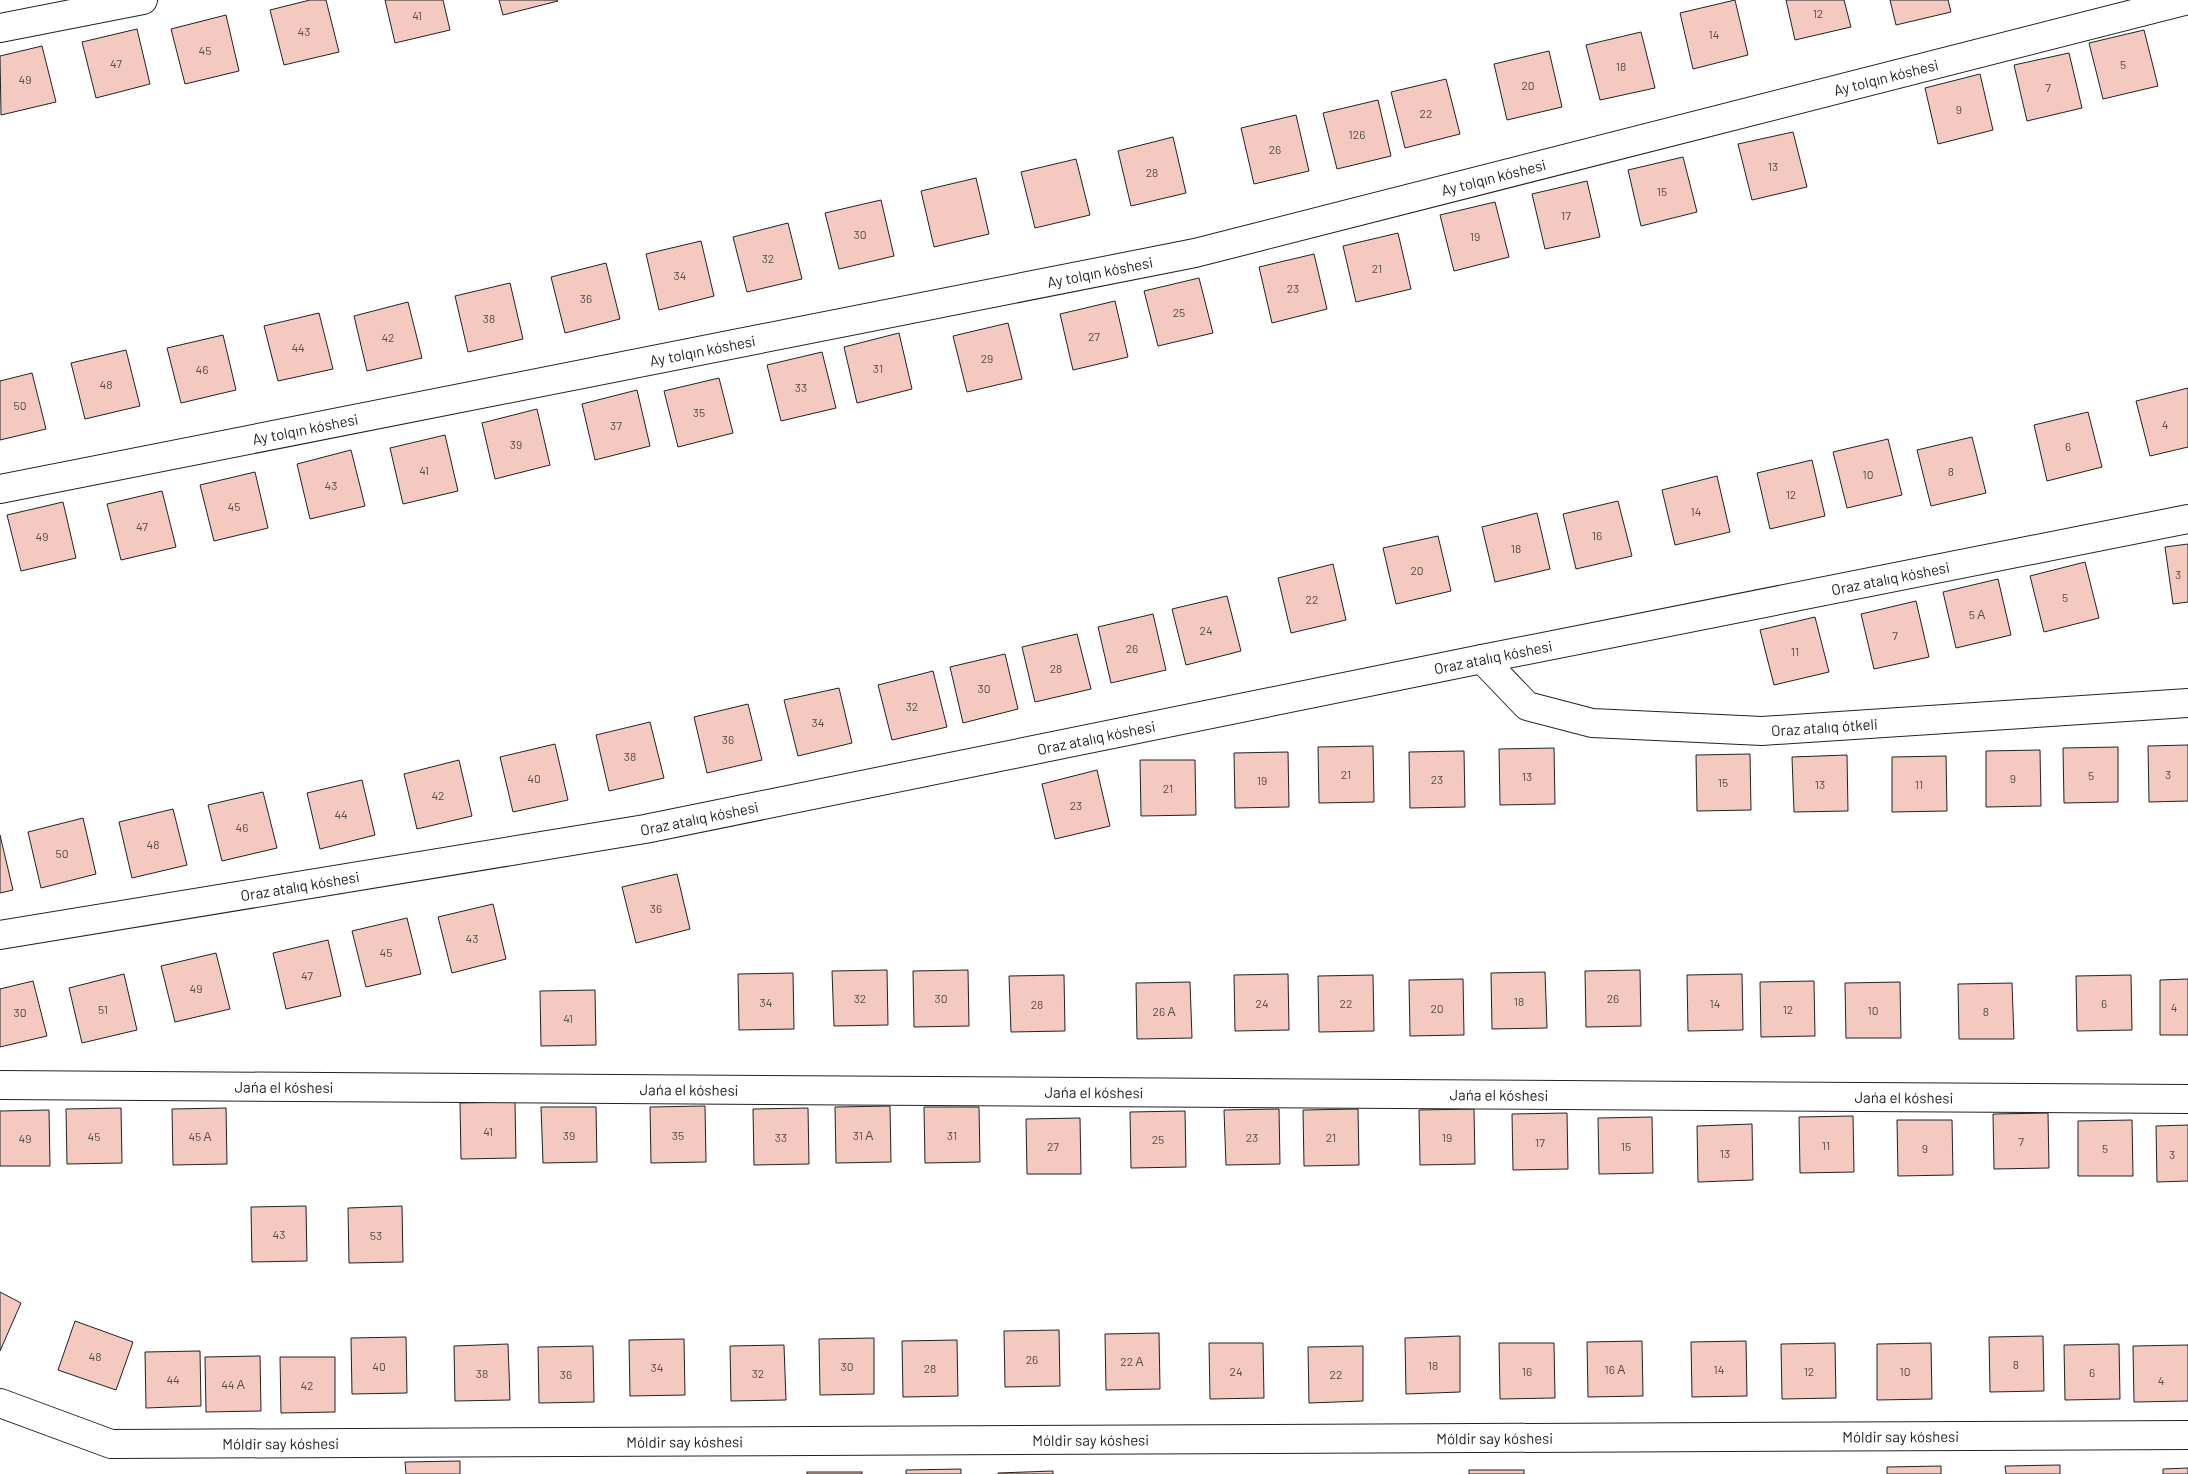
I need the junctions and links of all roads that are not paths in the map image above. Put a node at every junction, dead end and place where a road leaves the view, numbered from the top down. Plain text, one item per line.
1 (143, 0) edge
2 (2188, 0) edge
3 (0, 28) edge
4 (0, 489) edge
5 (2188, 518) edge
6 (1482, 659) junction
7 (2188, 703) edge
8 (0, 935) edge
9 (0, 1084) edge
10 (2188, 1099) edge
11 (0, 1403) edge
12 (2188, 1435) edge

1 - 3 street
2 - 4 street, Ay tolqın kóshesi
5 - 6 street, Oraz atalıq kóshesi
6 - 7 street, Oraz atalıq ótkeli
6 - 8 street, Oraz atalıq kóshesi
9 - 10 street, Jańa el kóshesi
11 - 12 street, Móldir say kóshesi

